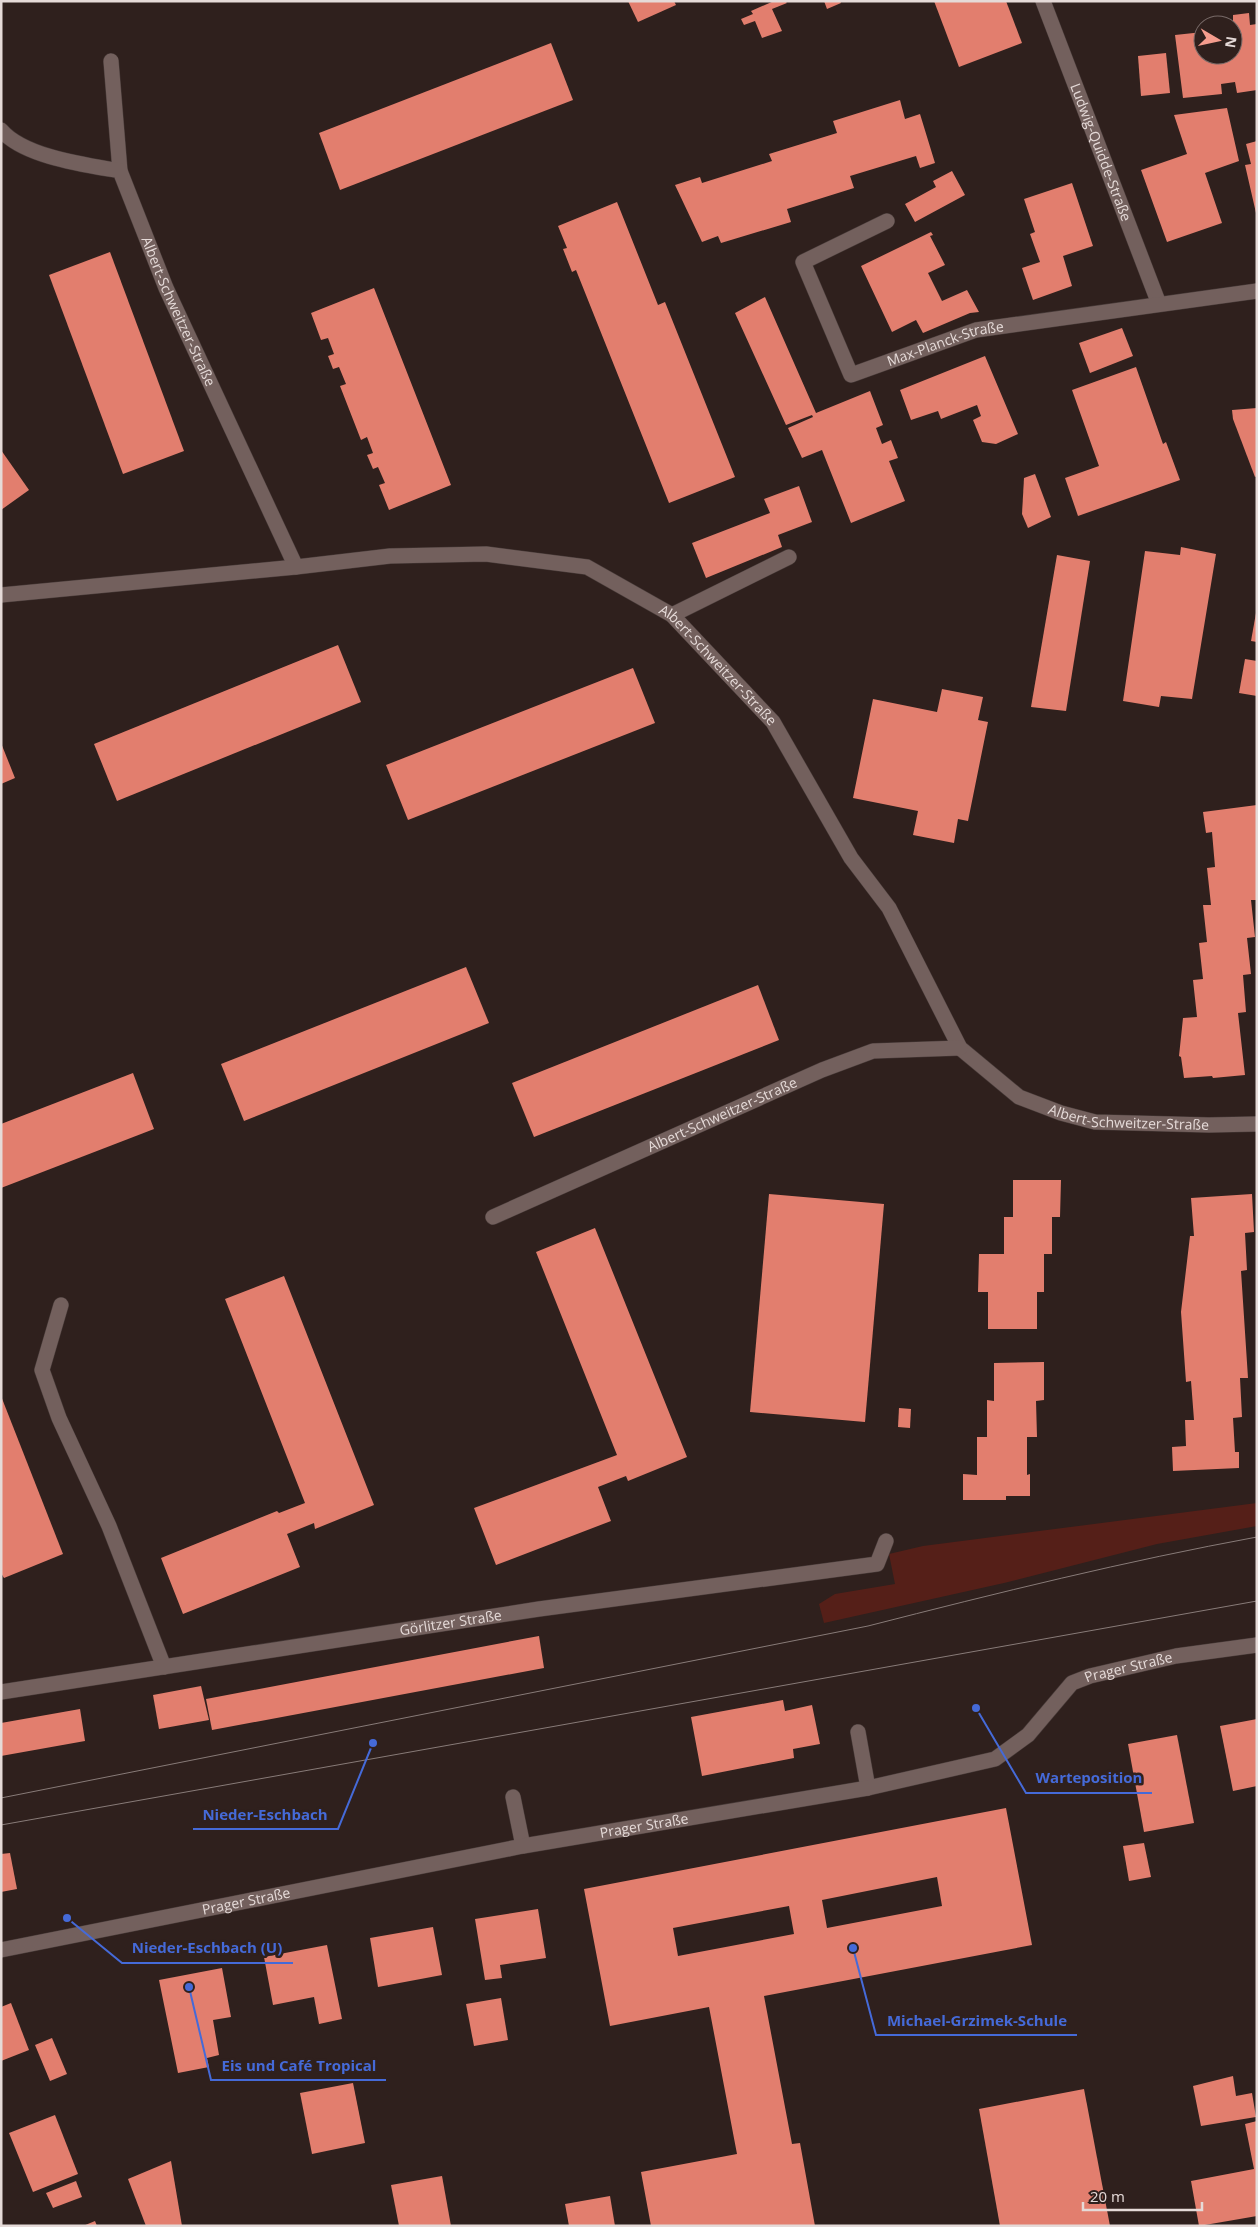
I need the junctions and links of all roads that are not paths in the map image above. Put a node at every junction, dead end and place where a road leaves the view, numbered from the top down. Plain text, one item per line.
1 (1043, 1) edge
2 (110, 61) dead end
3 (1, 130) edge
4 (120, 171) junction
5 (887, 221) dead end
6 (1257, 292) edge
7 (1159, 304) junction
8 (789, 557) dead end
9 (296, 567) junction
10 (1, 595) edge
11 (672, 615) junction
12 (960, 1048) junction
13 (1257, 1124) edge
14 (493, 1217) dead end
15 (61, 1306) dead end
16 (886, 1541) dead end
17 (1257, 1644) edge
18 (164, 1667) junction
19 (1, 1692) edge
20 (858, 1732) dead end
21 (868, 1788) junction
22 (513, 1796) dead end
23 (523, 1846) junction
24 (1, 1950) edge

1 - 7 street, Ludwig-Quidde-Straße
2 - 4 street, Albert-Schweitzer-Straße
3 - 4 street
4 - 9 street, Albert-Schweitzer-Straße
5 - 7 street, Max-Planck-Straße
6 - 7 street, Max-Planck-Straße
8 - 11 street
9 - 10 street, Albert-Schweitzer-Straße
9 - 11 street, Albert-Schweitzer-Straße
11 - 12 street, Albert-Schweitzer-Straße
12 - 13 street, Albert-Schweitzer-Straße
12 - 14 street, Albert-Schweitzer-Straße
15 - 18 street
16 - 18 street, Görlitzer Straße
17 - 21 street, Prager Straße
18 - 19 street, Görlitzer Straße
20 - 21 street
21 - 23 street, Prager Straße
22 - 23 street
23 - 24 street, Prager Straße

